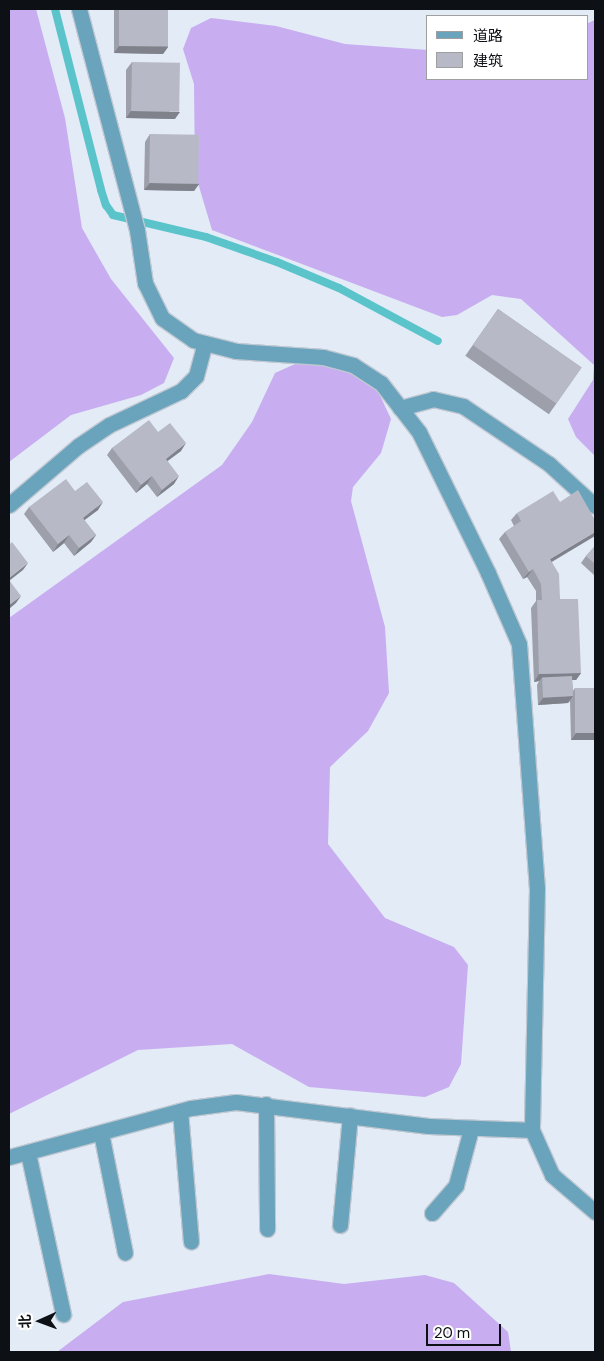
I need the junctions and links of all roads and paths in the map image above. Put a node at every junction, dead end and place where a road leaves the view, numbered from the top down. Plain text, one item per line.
1 (79, 9) edge
2 (205, 343) junction
3 (400, 408) junction
4 (9, 505) edge
5 (595, 506) edge
6 (266, 1104) junction
7 (180, 1111) junction
8 (350, 1115) junction
9 (471, 1129) junction
10 (532, 1130) junction
11 (101, 1133) junction
12 (28, 1153) junction
13 (9, 1157) edge
14 (595, 1212) edge
15 (432, 1213) dead end
16 (340, 1224) dead end
17 (267, 1229) dead end
18 (191, 1242) dead end
19 (125, 1253) dead end
20 (63, 1314) dead end

1 - 2 street
2 - 3 street
2 - 4 street
3 - 5 street
3 - 10 street
6 - 7 street
6 - 8 street
6 - 17 street
7 - 11 street
7 - 18 street
8 - 9 street
8 - 16 street
9 - 10 street
9 - 15 street
10 - 14 street
11 - 12 street
11 - 19 street
12 - 13 street
12 - 20 street

